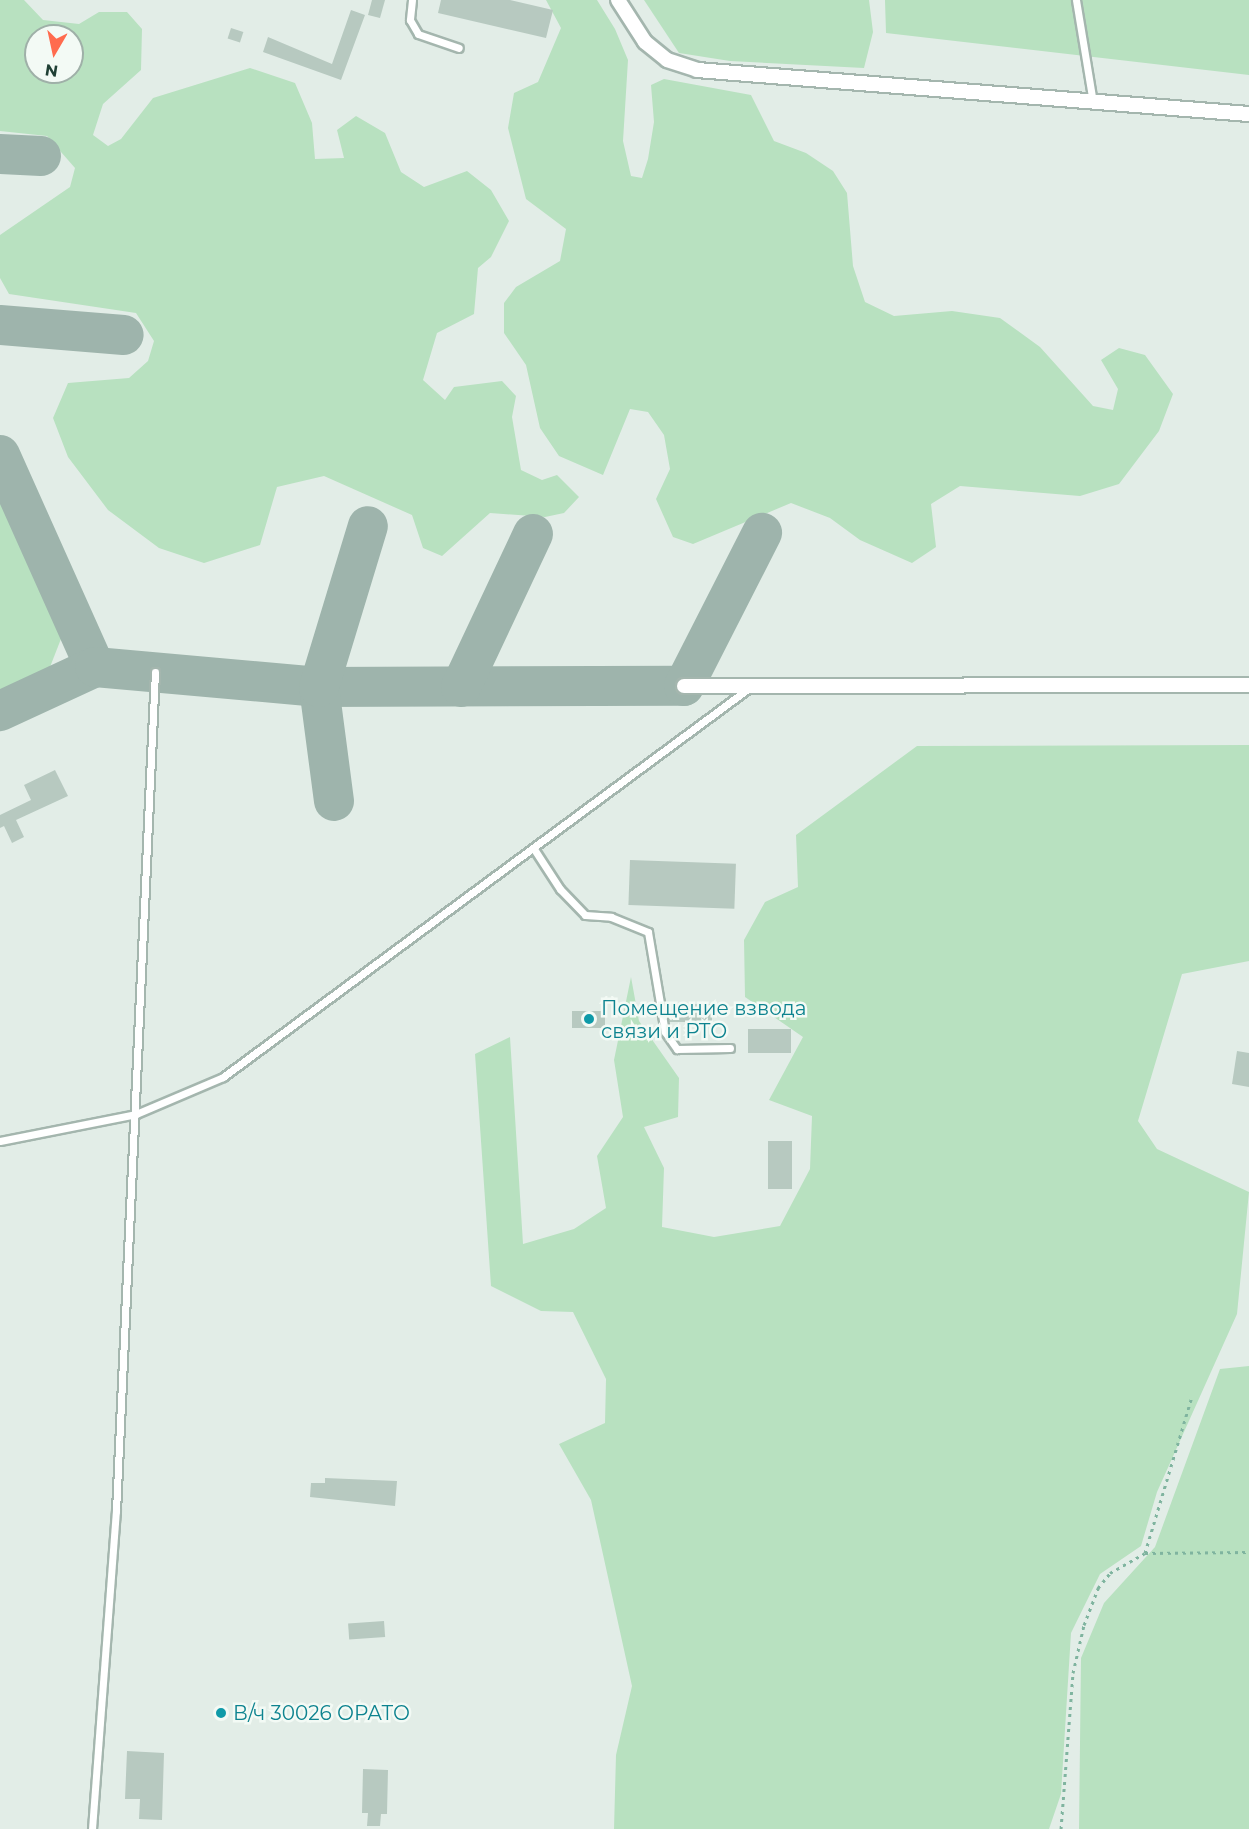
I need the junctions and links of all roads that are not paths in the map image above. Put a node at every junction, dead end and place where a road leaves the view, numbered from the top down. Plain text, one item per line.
1 (412, 0) edge
2 (618, 0) edge
3 (1076, 0) edge
4 (459, 48) dead end
5 (1093, 105) junction
6 (1249, 114) edge
7 (154, 672) dead end
8 (1249, 685) edge
9 (684, 686) dead end
10 (751, 686) junction
11 (534, 849) junction
12 (730, 1048) dead end
13 (136, 1114) junction
14 (0, 1141) edge
15 (92, 1829) edge

1 - 4 lane
2 - 5 street
3 - 5 lane
5 - 6 street
7 - 13 lane
8 - 10 street
9 - 10 street
10 - 11 lane
11 - 12 lane
11 - 13 lane
13 - 14 lane
13 - 15 lane

